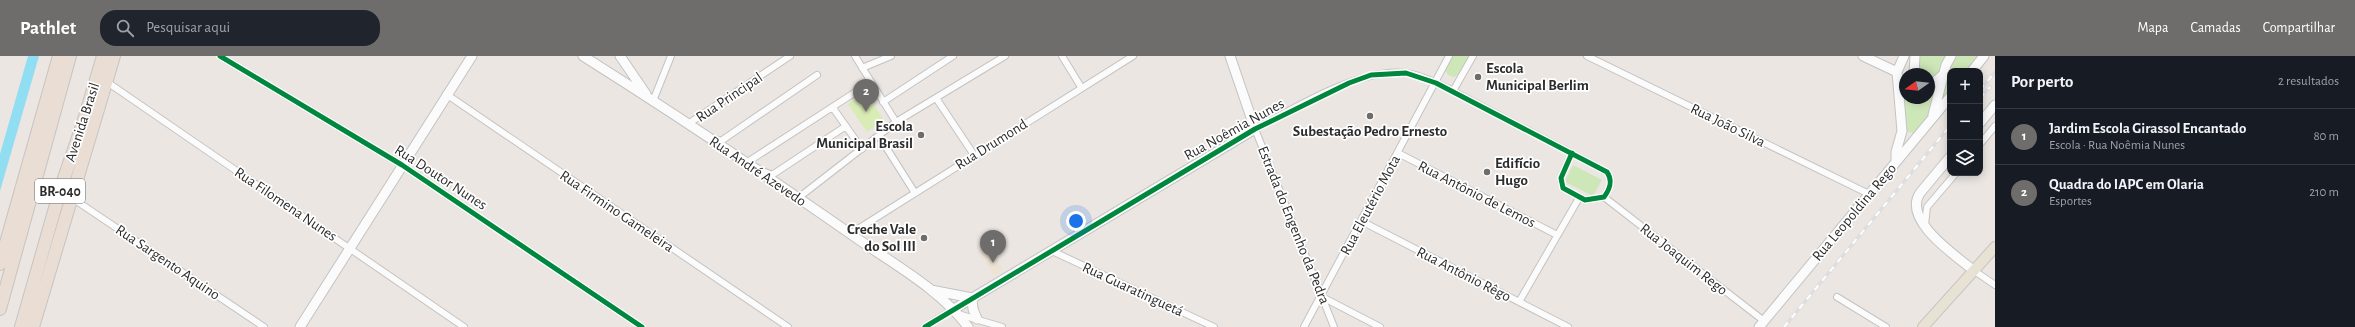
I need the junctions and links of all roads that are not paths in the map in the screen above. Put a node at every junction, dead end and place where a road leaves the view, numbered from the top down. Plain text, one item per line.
1 (59, 56) edge
2 (70, 56) edge
3 (103, 56) edge
4 (114, 56) edge
5 (220, 56) edge
6 (472, 56) edge
7 (583, 56) edge
8 (620, 56) edge
9 (671, 56) edge
10 (790, 56) edge
11 (855, 56) edge
12 (891, 56) edge
13 (953, 56) edge
14 (1005, 56) edge
15 (1062, 56) edge
16 (1230, 56) edge
17 (1450, 56) edge
18 (1472, 56) edge
19 (1587, 56) edge
20 (1863, 56) edge
21 (1904, 56) edge
22 (1915, 56) edge
23 (1950, 56) edge
24 (1984, 56) edge
25 (1129, 57) edge
26 (862, 68) junction
27 (1914, 68) edge
28 (1974, 68) edge
29 (1897, 72) junction
30 (1944, 74) junction
31 (817, 76) dead end
32 (1935, 81) edge
33 (107, 82) junction
34 (871, 82) junction
35 (1436, 83) junction
36 (1081, 88) junction
37 (1453, 91) junction
38 (446, 94) junction
39 (936, 98) junction
40 (652, 99) junction
41 (1947, 100) edge
42 (884, 102) junction
43 (1995, 106) edge
44 (833, 108) junction
45 (1932, 118) junction
46 (1983, 120) edge
47 (896, 122) junction
48 (690, 123) junction
49 (846, 126) junction
50 (1995, 126) edge
51 (1255, 129) junction
52 (879, 136) junction
53 (1983, 140) edge
54 (862, 149) junction
55 (1398, 153) junction
56 (1572, 154) junction
57 (974, 155) junction
58 (1896, 161) junction
59 (1947, 161) edge
60 (748, 162) junction
61 (402, 164) junction
62 (1953, 176) edge
63 (915, 193) junction
64 (1869, 194) junction
65 (802, 195) dead end
66 (1604, 197) junction
67 (72, 198) junction
68 (1578, 198) junction
69 (1361, 221) junction
70 (1925, 227) junction
71 (10, 229) junction
72 (850, 234) junction
73 (1557, 235) junction
74 (1995, 247) edge
75 (350, 248) junction
76 (1052, 251) junction
77 (0, 264) edge
78 (1974, 270) junction
79 (0, 282) edge
80 (1995, 285) edge
81 (929, 289) junction
82 (1323, 296) junction
83 (1837, 297) dead end
84 (972, 298) junction
85 (1519, 302) junction
86 (0, 309) edge
87 (956, 311) junction
88 (977, 319) junction
89 (1761, 324) edge
90 (35, 326) edge
91 (21, 327) edge
92 (264, 327) edge
93 (300, 327) edge
94 (464, 327) edge
95 (642, 327) edge
96 (788, 327) edge
97 (925, 327) edge
98 (968, 327) edge
99 (1002, 327) edge
100 (1214, 327) edge
101 (1304, 327) edge
102 (1334, 327) edge
103 (1380, 327) edge
104 (1568, 327) edge
105 (1886, 327) edge
106 (1923, 327) edge

1 - 71 highway
2 - 86 highway, Avenida Brasil / BR-040
3 - 91 highway, Avenida Brasil / BR-040
4 - 33 highway, Avenida Brasil
5 - 61 street, Rua Doutor Nunes
6 - 38 street
7 - 40 street, Rua André Azevedo
8 - 40 street
9 - 40 street
10 - 48 street, Rua Principal
11 - 26 street
12 - 26 street
13 - 42 street
14 - 39 street
15 - 36 street
16 - 51 street, Estrada do Engenho da Pedra
17 - 35 street, Rua Eleutério Mota
18 - 37 street
19 - 64 street, Rua João Silva
20 - 29 street
21 - 29 street
22 - 27 street
23 - 30 street
24 - 28 street
25 - 36 street, Rua Drumond
26 - 34 street
29 - 58 street
30 - 32 street
30 - 45 street
31 - 48 street
33 - 67 highway, Avenida Brasil
33 - 75 street, Rua Filomena Nunes
34 - 42 street
34 - 44 street
35 - 37 street, Rua Noêmia Nunes
35 - 51 street, Rua Noêmia Nunes
35 - 55 street, Rua Eleutério Mota
36 - 57 street, Rua Drumond
37 - 56 street, Rua Noêmia Nunes
38 - 61 street
38 - 96 street, Rua Firmino Gameleira
39 - 47 street
39 - 57 street
40 - 48 street, Rua André Azevedo
41 - 45 street, Rua Leopoldina Rego
42 - 47 street
43 - 46 street
44 - 49 street
44 - 60 street
45 - 58 street, Rua Leopoldina Rego
47 - 52 street
48 - 60 street, Rua André Azevedo
49 - 54 street
49 - 60 street
50 - 53 street
51 - 76 street, Rua Noêmia Nunes
51 - 82 street, Estrada do Engenho da Pedra
52 - 54 street
52 - 63 street
54 - 65 street
55 - 69 street, Rua Eleutério Mota
55 - 73 street, Rua Antônio de Lemos
56 - 66 street
56 - 68 street
57 - 63 street, Rua Drumond
58 - 64 street, Rua Leopoldina Rego
59 - 70 street
60 - 72 street, Rua André Azevedo
61 - 75 street
61 - 95 street, Rua Doutor Nunes
62 - 70 street
63 - 72 street, Rua Drumond
64 - 89 street, Rua Leopoldina Rego
66 - 68 street
66 - 89 street, Rua Joaquim Rego
67 - 90 highway, Avenida Brasil
67 - 92 street, Rua Sargento Aquino
68 - 73 street
69 - 82 street, Rua Eleutério Mota
69 - 85 street, Rua Antônio Rêgo
70 - 78 street
71 - 77 highway
71 - 79 highway
72 - 81 street, Rua André Azevedo
73 - 85 street
74 - 78 main road
75 - 93 street
75 - 94 street, Rua Filomena Nunes
76 - 84 street, Rua Noêmia Nunes
76 - 100 street, Rua Guaratinguetá
78 - 80 street
78 - 106 main road
81 - 84 street, Rua André Azevedo
81 - 87 street, Rua André Azevedo
82 - 101 street, Rua Eleutério Mota
82 - 102 street, Estrada do Engenho da Pedra
82 - 103 street
83 - 105 street
84 - 87 street, Rua Noêmia Nunes
84 - 88 street
85 - 104 street, Rua Antônio Rêgo
87 - 88 street
87 - 97 street, Rua Noêmia Nunes
87 - 98 street, Rua André Azevedo
88 - 99 street

